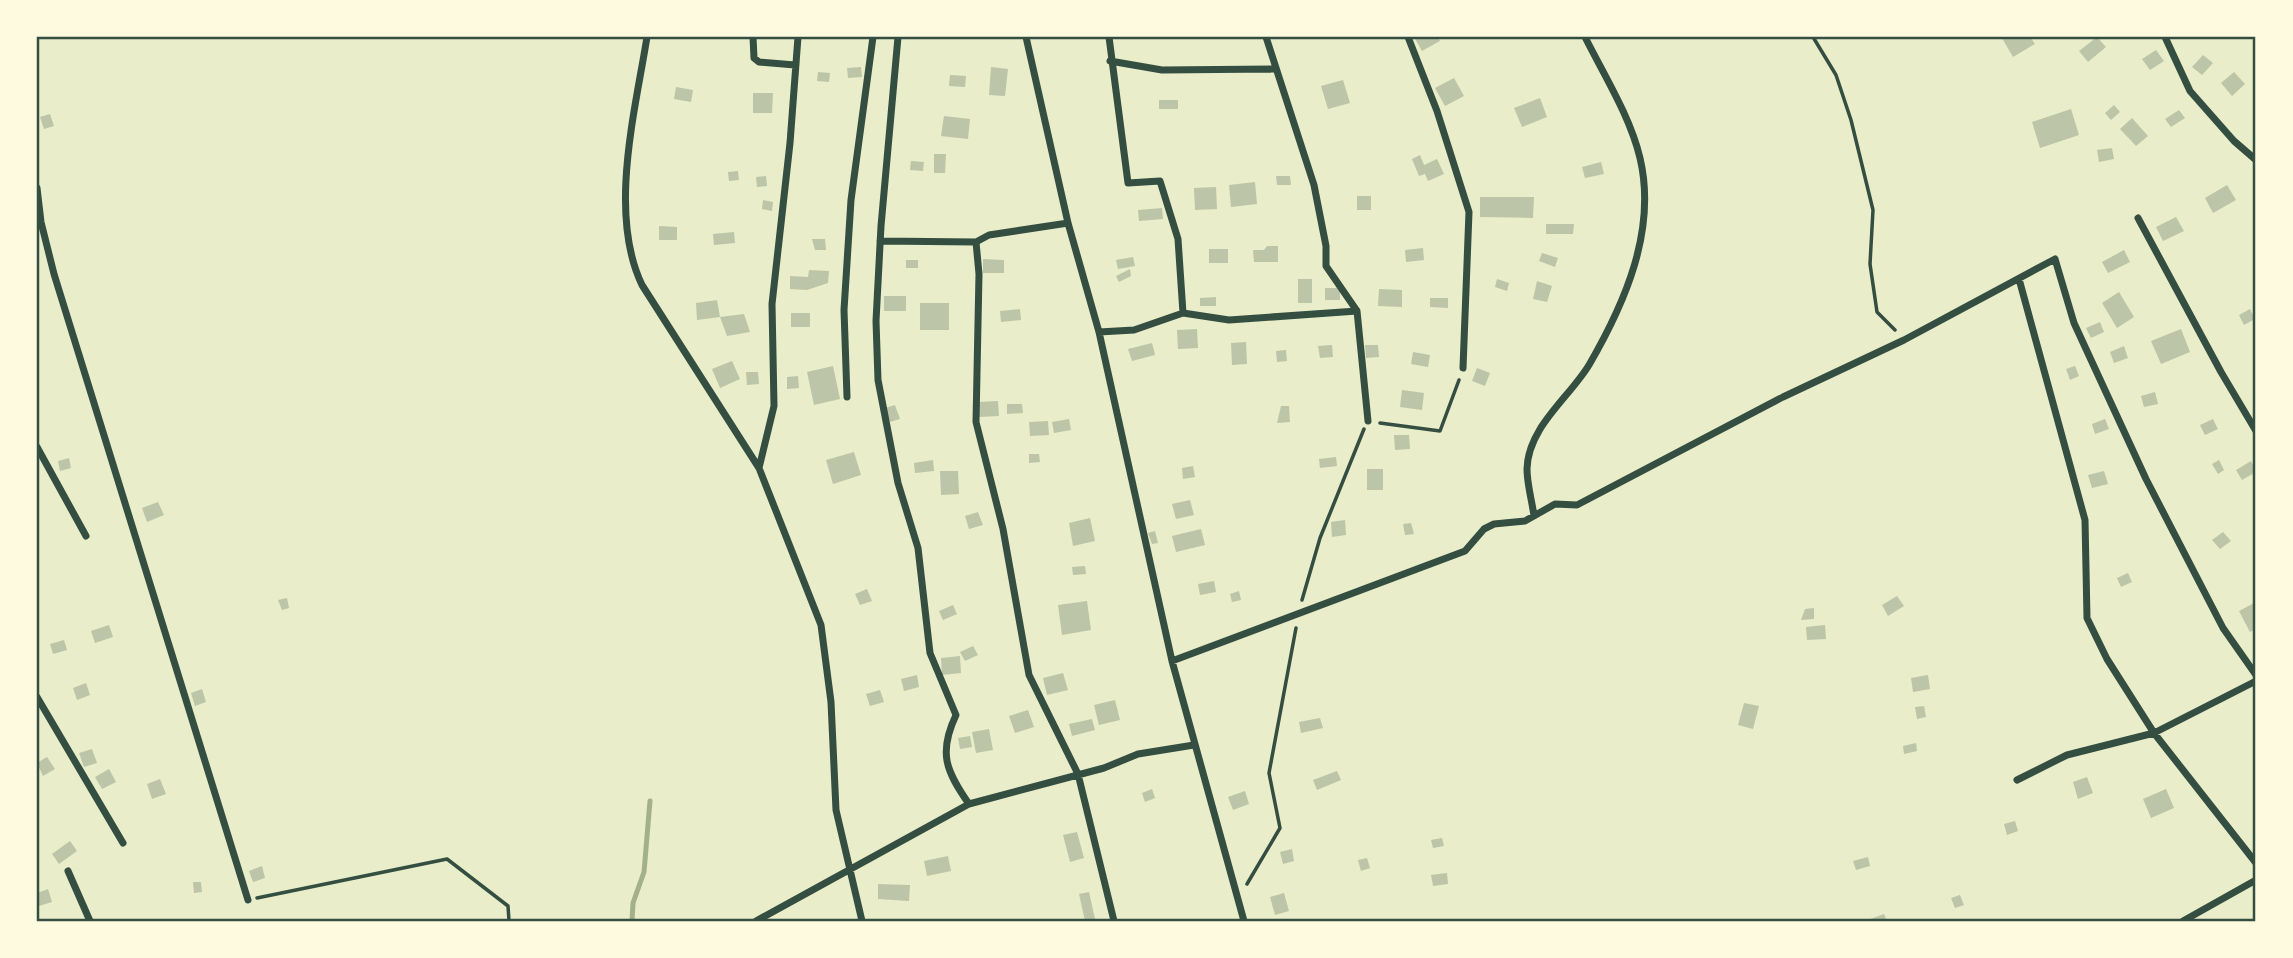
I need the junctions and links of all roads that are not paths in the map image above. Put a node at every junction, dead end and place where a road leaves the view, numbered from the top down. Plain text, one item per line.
1 (647, 37) edge
2 (753, 37) edge
3 (798, 37) edge
4 (873, 37) edge
5 (898, 37) edge
6 (1026, 37) edge
7 (1109, 37) edge
8 (1266, 37) edge
9 (1408, 37) edge
10 (1585, 37) edge
11 (2165, 37) edge
12 (1110, 61) junction
13 (795, 65) junction
14 (1276, 69) junction
15 (2256, 160) edge
16 (37, 188) edge
17 (2138, 218) dead end
18 (39, 222) edge
19 (1068, 223) junction
20 (880, 241) junction
21 (976, 242) junction
22 (2019, 279) junction
23 (1357, 312) junction
24 (1184, 313) junction
25 (1099, 332) junction
26 (1463, 368) dead end
27 (847, 397) dead end
28 (1368, 421) dead end
29 (2256, 431) edge
30 (37, 447) edge
31 (759, 468) junction
32 (1534, 516) junction
33 (86, 536) dead end
34 (1172, 661) junction
35 (2256, 675) edge
36 (2256, 681) edge
37 (37, 697) edge
38 (2154, 733) junction
39 (1194, 745) junction
40 (1077, 774) junction
41 (2017, 780) dead end
42 (969, 804) junction
43 (122, 843) dead end
44 (2256, 863) edge
45 (68, 870) dead end
46 (848, 870) junction
47 (2256, 880) edge
48 (248, 900) road end
49 (90, 921) edge
50 (756, 921) edge
51 (862, 921) edge
52 (1114, 921) edge
53 (1244, 921) edge
54 (2183, 921) edge

1 - 31 street
2 - 13 street
3 - 13 street
4 - 27 street
5 - 20 street
6 - 19 street
7 - 12 street
8 - 14 street
9 - 26 street
10 - 32 street
11 - 15 street
12 - 14 street
12 - 24 street
13 - 31 street
14 - 23 street
16 - 18 street
17 - 29 street
18 - 48 street
19 - 21 street
19 - 25 street
20 - 21 street
20 - 42 street
21 - 40 street
22 - 32 street
22 - 35 street
22 - 38 street
23 - 24 street
23 - 28 street
24 - 25 street
25 - 34 street
30 - 33 street
31 - 46 street
32 - 34 street
34 - 39 street
36 - 38 street
37 - 43 street
38 - 41 street
38 - 44 street
39 - 40 street
39 - 53 street
40 - 42 street
40 - 52 street
42 - 46 street
45 - 49 street
46 - 50 street
46 - 51 street
47 - 54 street

